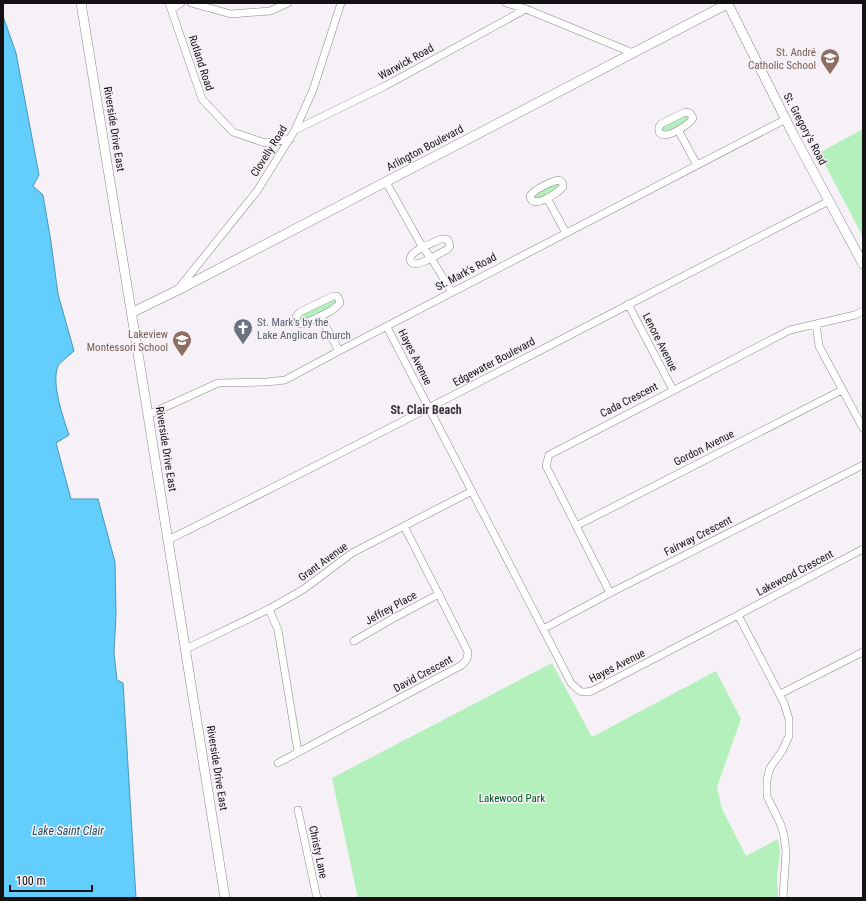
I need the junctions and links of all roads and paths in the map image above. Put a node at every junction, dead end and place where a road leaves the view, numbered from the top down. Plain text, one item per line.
1 (81, 3) edge
2 (181, 3) edge
3 (191, 3) edge
4 (288, 3) edge
5 (341, 3) edge
6 (506, 3) edge
7 (728, 3) edge
8 (171, 6) edge
9 (526, 9) junction
10 (633, 53) junction
11 (786, 119) junction
12 (295, 130) junction
13 (678, 130) dead end
14 (290, 139) junction
15 (696, 165) junction
16 (386, 182) junction
17 (547, 198) dead end
18 (829, 201) junction
19 (566, 233) junction
20 (423, 248) junction
21 (431, 258) junction
22 (863, 264) edge
23 (178, 290) junction
24 (452, 292) junction
25 (628, 304) junction
26 (863, 311) edge
27 (132, 313) junction
28 (320, 316) junction
29 (816, 324) junction
30 (387, 327) junction
31 (339, 351) junction
32 (672, 390) junction
33 (842, 390) junction
34 (429, 408) junction
35 (148, 415) junction
36 (863, 428) edge
37 (863, 464) edge
38 (472, 491) junction
39 (404, 526) junction
40 (576, 526) junction
41 (168, 540) junction
42 (863, 549) edge
43 (610, 593) junction
44 (439, 594) junction
45 (269, 609) junction
46 (738, 615) junction
47 (543, 629) junction
48 (354, 642) dead end
49 (186, 649) junction
50 (863, 652) edge
51 (780, 694) junction
52 (298, 752) junction
53 (278, 763) dead end
54 (298, 810) dead end
55 (225, 898) edge
56 (317, 898) edge
57 (783, 898) edge

1 - 27 street, Riverside Drive East
2 - 8 street
3 - 4 street
5 - 12 street, Clovelly Road
6 - 9 street
7 - 10 street, Arlington Boulevard
7 - 11 street, St. Gregory's Road
8 - 14 street, Rutland Road
9 - 10 street
9 - 12 street, Warwick Road
10 - 16 street, Arlington Boulevard
11 - 15 street, St. Mark's Road
11 - 18 street, St. Gregory's Road
12 - 14 street, Clovelly Road
13 - 15 street
14 - 23 street, Clovelly Road
15 - 19 street, St. Mark's Road
16 - 20 street
16 - 23 street, Arlington Boulevard
17 - 19 street
18 - 22 street, St. Gregory's Road
18 - 25 street, Edgewater Boulevard
19 - 24 street, St. Mark's Road
20 - 21 street
20 - 21 street
20 - 21 street
21 - 24 street
23 - 27 street, Arlington Boulevard
24 - 30 street, St. Mark's Road
25 - 32 street, Lenore Avenue
25 - 34 street, Edgewater Boulevard
26 - 29 street, Cada Crescent
27 - 35 street, Riverside Drive East
28 - 28 street
28 - 31 street
29 - 32 street, Cada Crescent
29 - 33 street
30 - 31 street, St. Mark's Road
30 - 34 street, Hayes Avenue
31 - 35 street, St. Mark's Road
32 - 40 street, Cada Crescent
33 - 36 street
33 - 40 street, Gordon Avenue
34 - 38 street, Hayes Avenue
34 - 41 street, Edgewater Boulevard
35 - 41 street, Riverside Drive East
37 - 43 street, Fairway Crescent
38 - 39 street, Grant Avenue
38 - 47 street, Hayes Avenue
39 - 44 street, David Crescent
39 - 45 street, Grant Avenue
40 - 43 street, Cada Crescent
41 - 49 street, Riverside Drive East
42 - 46 street, Lakewood Crescent
43 - 47 street, Fairway Crescent
44 - 48 street, Jeffrey Place
44 - 52 street, David Crescent
45 - 49 street, Grant Avenue
45 - 52 street
46 - 47 street, Hayes Avenue
46 - 51 street
49 - 55 street, Riverside Drive East
50 - 51 street
51 - 57 street
52 - 53 street, David Crescent
54 - 56 street, Christy Lane

